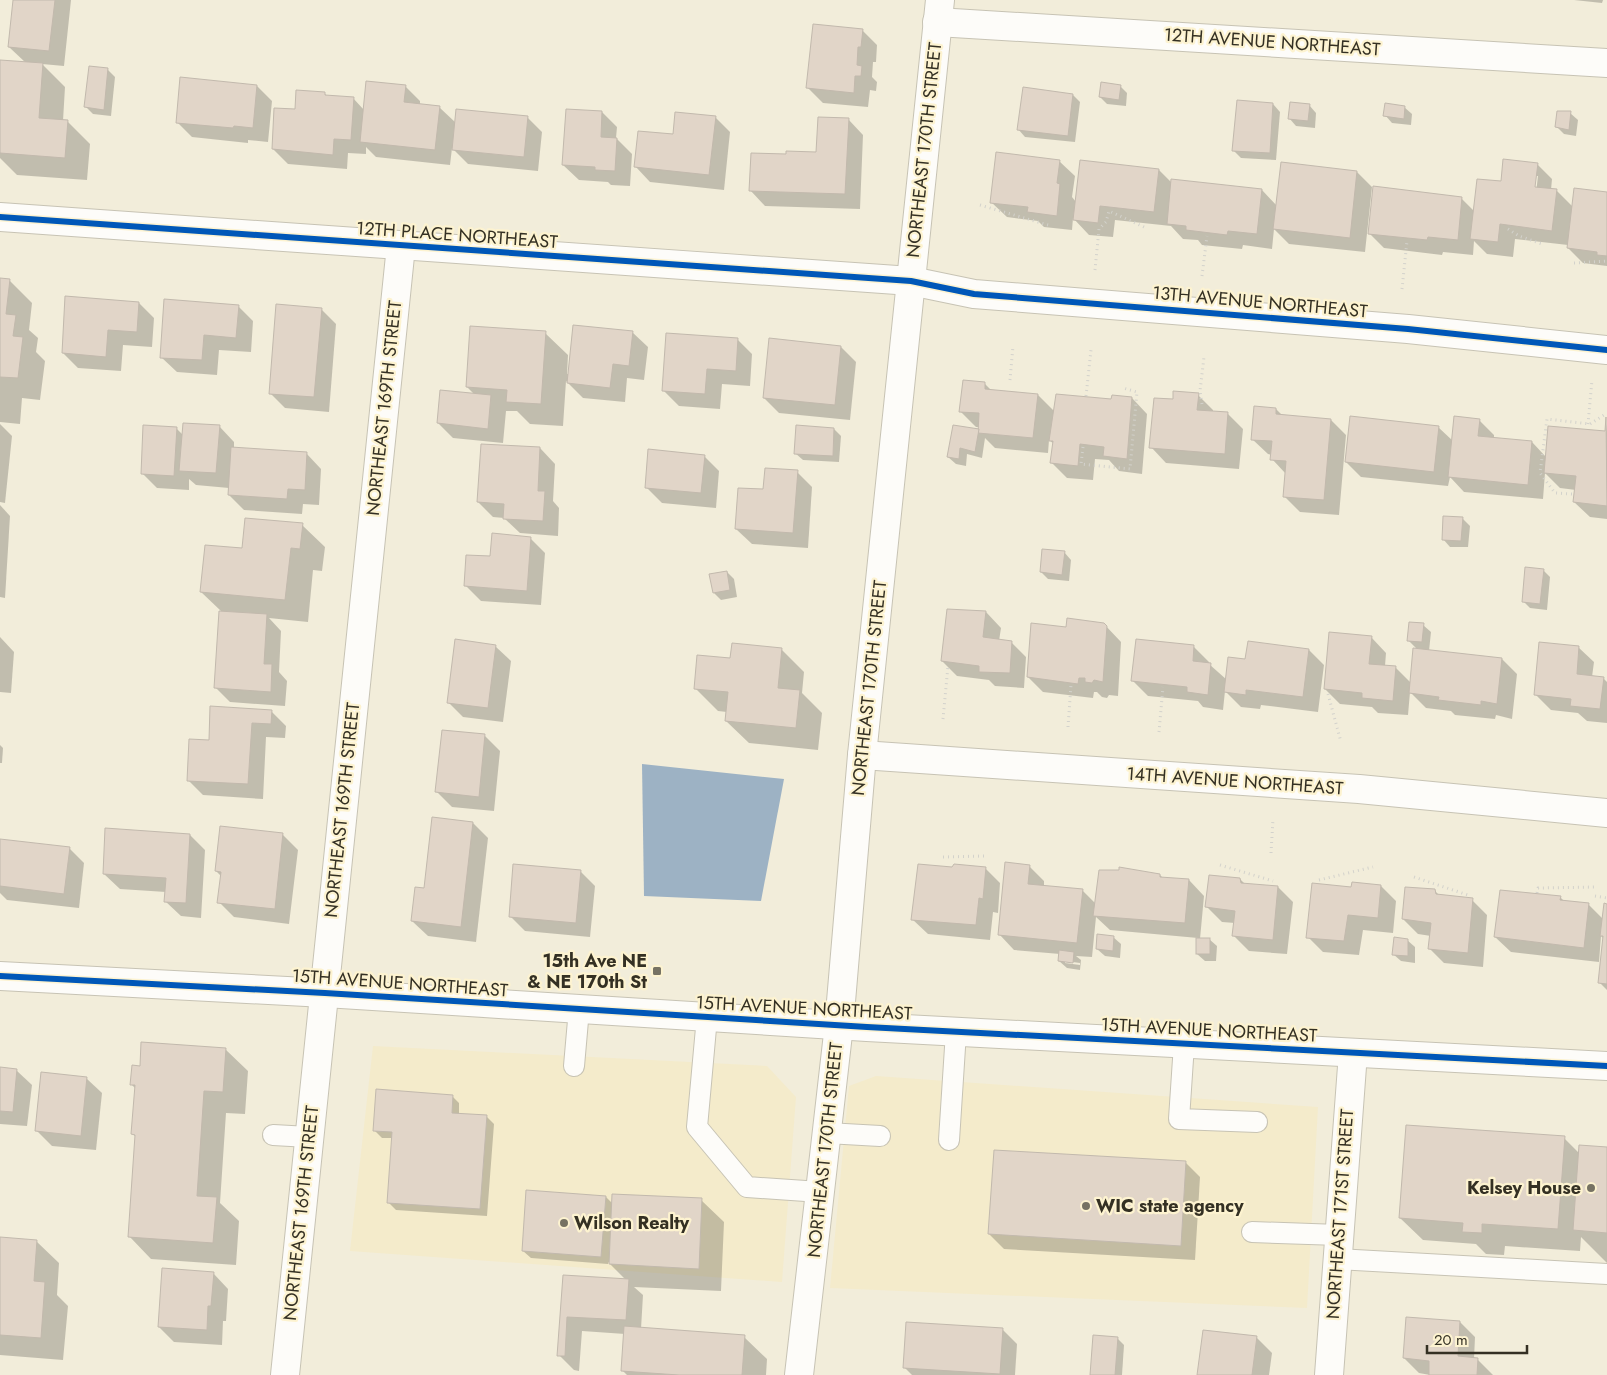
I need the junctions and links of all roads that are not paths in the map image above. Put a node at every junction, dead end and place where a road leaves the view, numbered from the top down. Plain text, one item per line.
1 (938, 11) edge
2 (1607, 64) edge
3 (0, 217) edge
4 (401, 246) junction
5 (911, 281) junction
6 (1607, 350) edge
7 (862, 755) junction
8 (1607, 813) edge
9 (0, 976) edge
10 (325, 993) junction
11 (579, 1009) junction
12 (706, 1017) junction
13 (839, 1026) junction
14 (956, 1032) junction
15 (1184, 1044) junction
16 (1352, 1053) junction
17 (574, 1066) dead end
18 (1607, 1066) edge
19 (1257, 1122) dead end
20 (827, 1133) junction
21 (273, 1135) dead end
22 (880, 1136) dead end
23 (309, 1137) junction
24 (949, 1140) dead end
25 (820, 1192) junction
26 (1252, 1232) dead end
27 (1338, 1247) junction
28 (1607, 1274) edge
29 (285, 1375) edge
30 (799, 1375) edge
31 (1329, 1375) edge

1 - 2 street, 12TH AVENUE NORTHEAST
1 - 5 street, NORTHEAST 170TH STREET
3 - 4 street, 12TH PLACE NORTHEAST
4 - 5 street, 12TH PLACE NORTHEAST
4 - 10 street, NORTHEAST 169TH STREET
5 - 6 street, 13TH AVENUE NORTHEAST
5 - 7 street, NORTHEAST 170TH STREET
7 - 8 street, 14TH AVENUE NORTHEAST
7 - 13 street, NORTHEAST 170TH STREET
9 - 10 street, 15TH AVENUE NORTHEAST
10 - 11 street, 15TH AVENUE NORTHEAST
10 - 23 street, NORTHEAST 169TH STREET
11 - 12 street, 15TH AVENUE NORTHEAST
11 - 17 lane
12 - 13 street, 15TH AVENUE NORTHEAST
12 - 25 lane
13 - 14 street, 15TH AVENUE NORTHEAST
13 - 20 street, NORTHEAST 170TH STREET
14 - 15 street, 15TH AVENUE NORTHEAST
14 - 24 lane
15 - 16 street, 15TH AVENUE NORTHEAST
15 - 19 lane
16 - 18 street, 15TH AVENUE NORTHEAST
16 - 27 street, NORTHEAST 171ST STREET
20 - 22 lane
20 - 25 street, NORTHEAST 170TH STREET
21 - 23 lane
23 - 29 street, NORTHEAST 169TH STREET
25 - 30 street, NORTHEAST 170TH STREET
26 - 27 lane
27 - 28 lane
27 - 31 street, NORTHEAST 171ST STREET

